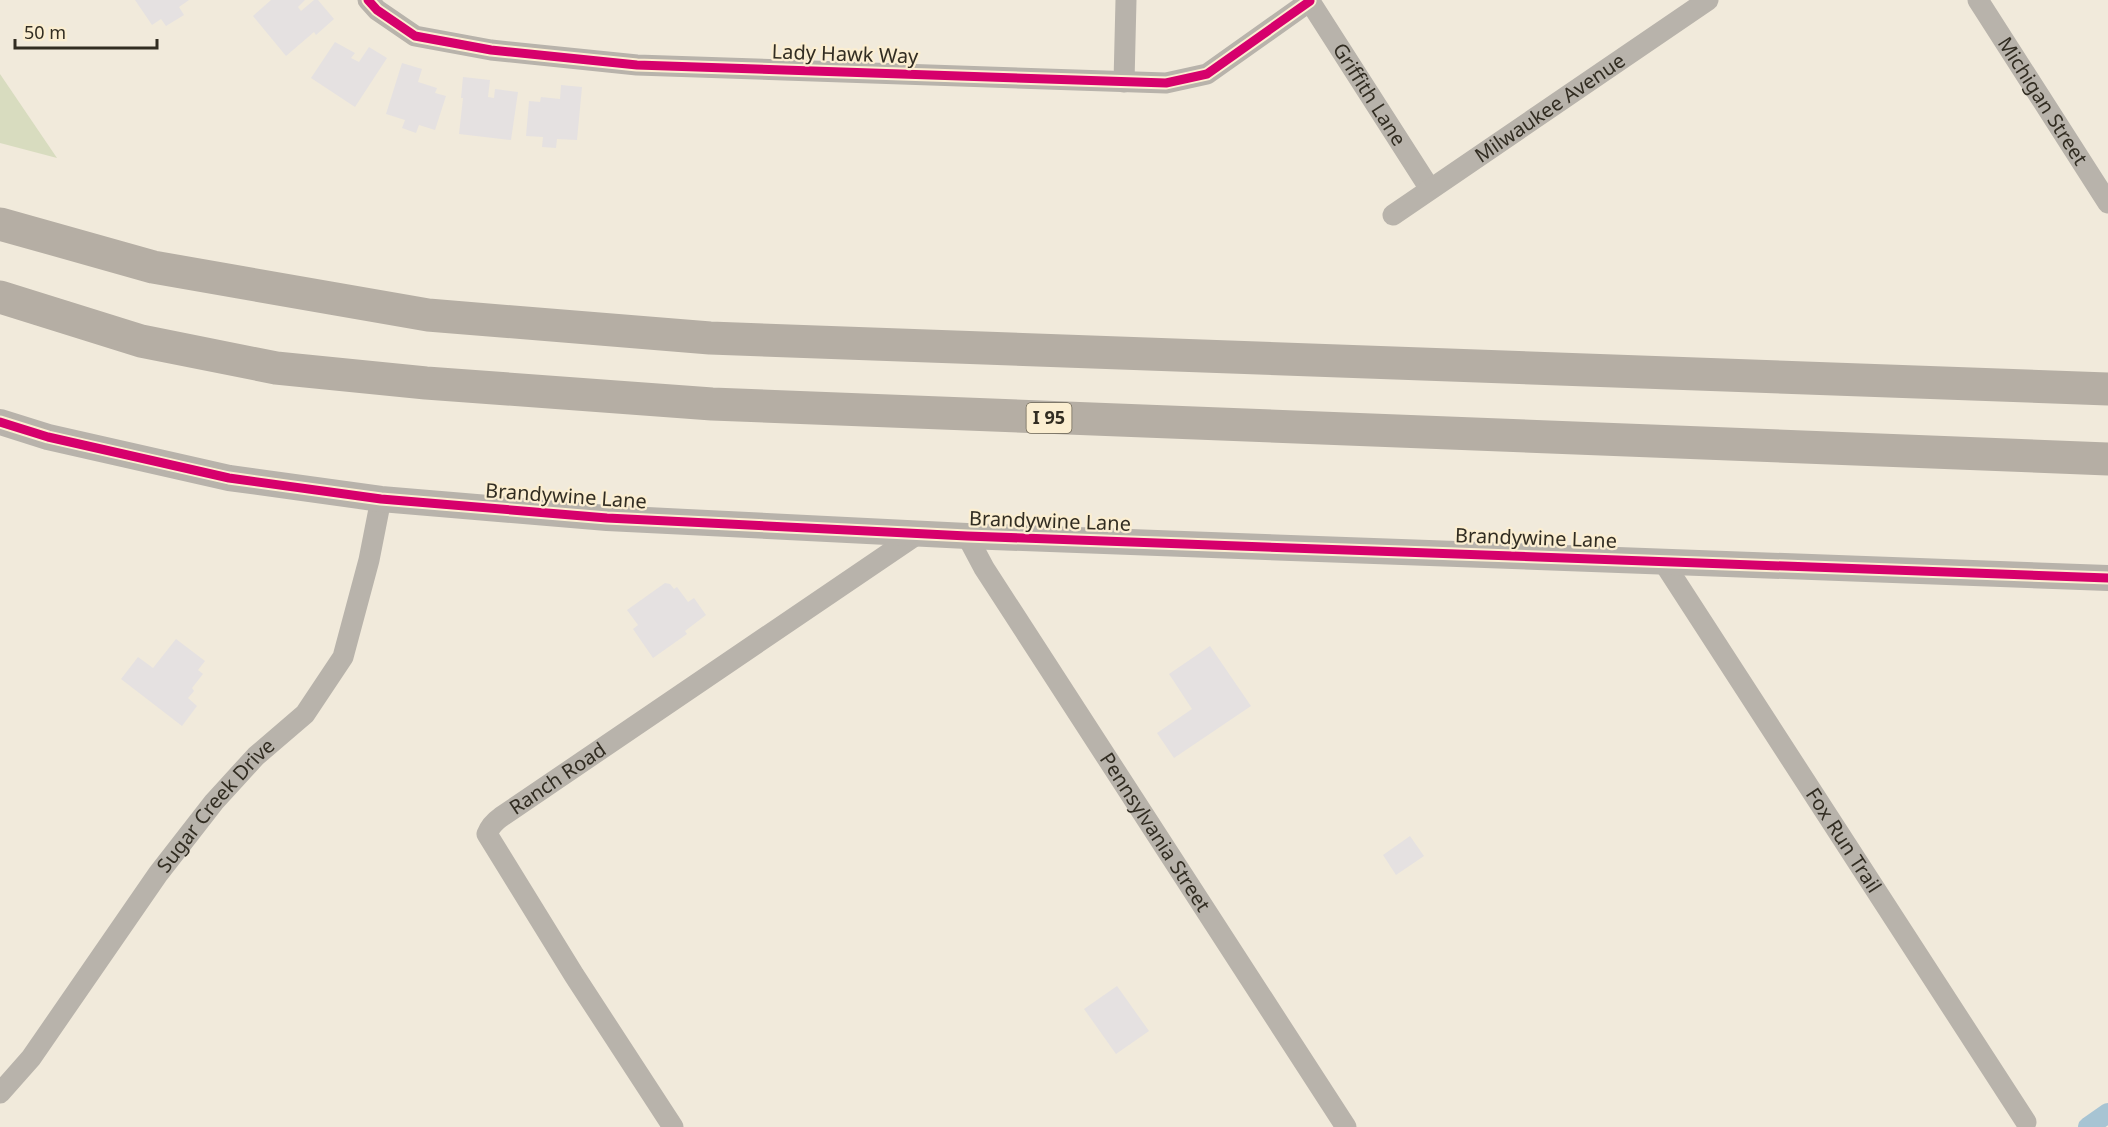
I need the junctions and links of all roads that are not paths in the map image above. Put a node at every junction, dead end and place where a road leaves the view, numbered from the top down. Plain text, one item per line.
1 (368, 0) edge
2 (1126, 0) edge
3 (1310, 0) edge
4 (1708, 0) edge
5 (1978, 0) edge
6 (1124, 82) junction
7 (1430, 189) junction
8 (2108, 203) edge
9 (1393, 215) dead end
10 (0, 225) edge
11 (0, 297) edge
12 (2108, 388) edge
13 (0, 422) edge
14 (2108, 459) edge
15 (381, 499) junction
16 (919, 533) junction
17 (967, 536) junction
18 (1662, 560) junction
19 (2108, 578) edge
20 (0, 1093) edge
21 (2026, 1122) dead end
22 (673, 1127) edge
23 (1346, 1127) edge

1 - 6 street, Lady Hawk Way
2 - 6 street
3 - 6 street, Lady Hawk Way
3 - 7 street, Griffith Lane
4 - 7 street, Milwaukee Avenue
5 - 8 street, Michigan Street
7 - 9 street, Milwaukee Avenue
10 - 12 highway
11 - 14 highway, I 95
13 - 15 street, Brandywine Lane
15 - 16 street, Brandywine Lane
15 - 20 street, Sugar Creek Drive
16 - 17 street, Brandywine Lane
16 - 22 street, Ranch Road
17 - 18 street, Brandywine Lane
17 - 23 street, Pennsylvania Street
18 - 19 street, Brandywine Lane
18 - 21 street, Fox Run Trail

